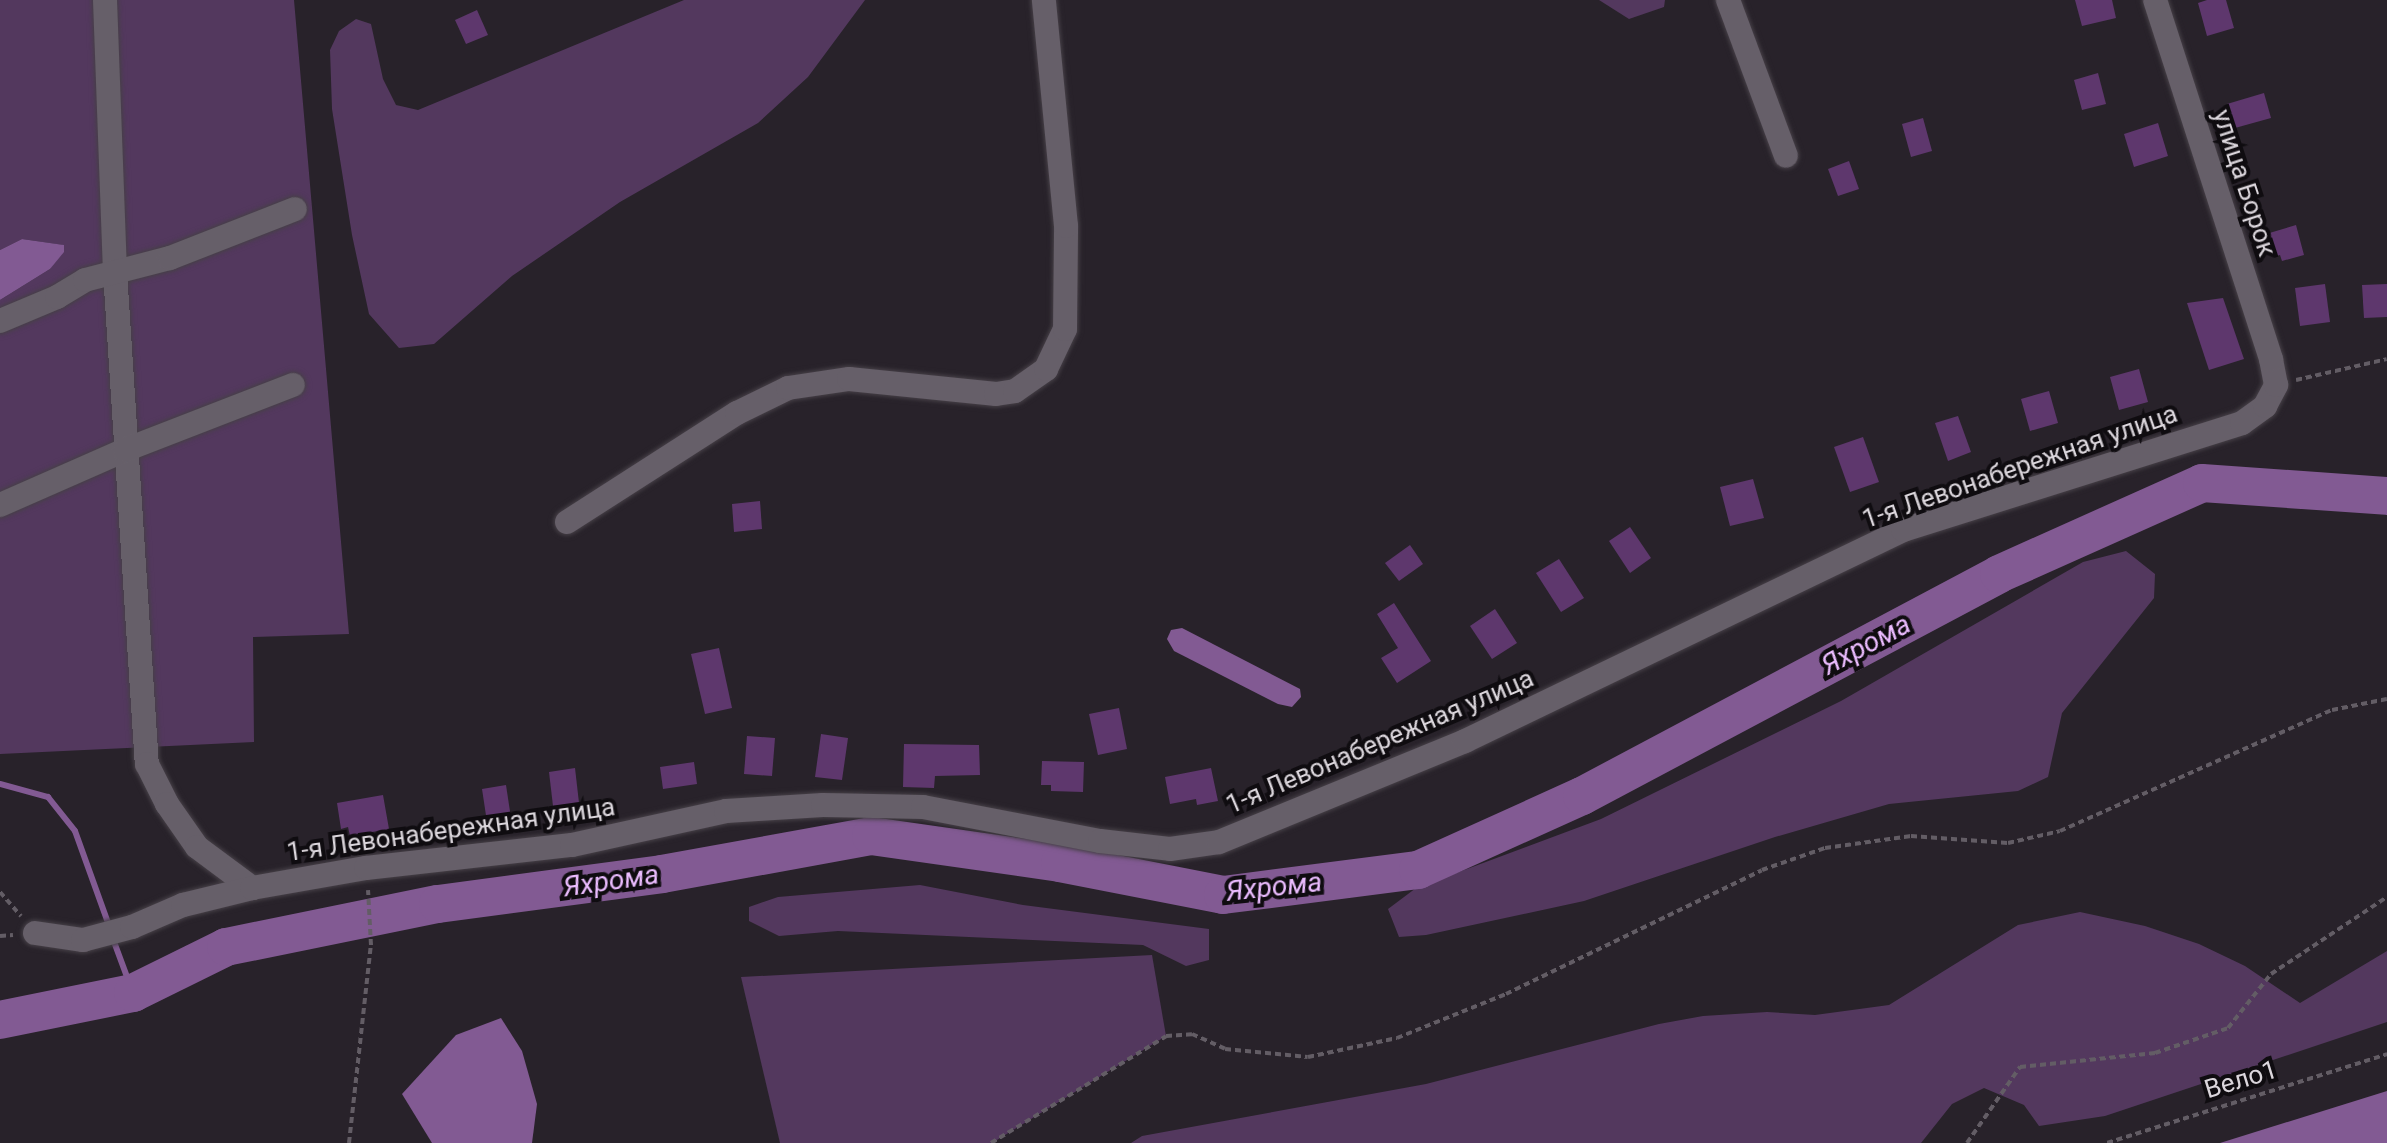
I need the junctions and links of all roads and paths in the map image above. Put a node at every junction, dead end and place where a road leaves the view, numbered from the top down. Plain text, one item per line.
1 (105, 0) edge
2 (1044, 0) edge
3 (1728, 0) edge
4 (2155, 0) edge
5 (1786, 156) dead end
6 (295, 209) dead end
7 (115, 272) junction
8 (0, 321) edge
9 (2387, 359) edge
10 (293, 385) dead end
11 (2276, 385) junction
12 (125, 450) junction
13 (0, 505) edge
14 (567, 522) dead end
15 (2387, 699) edge
16 (252, 888) junction
17 (0, 892) edge
18 (368, 892) dead end
19 (2387, 897) edge
20 (35, 933) joint
21 (2387, 1054) edge
22 (349, 1143) edge
23 (991, 1143) edge
24 (1967, 1143) edge
25 (2107, 1143) edge

1 - 7 street
2 - 14 street
3 - 5 street
4 - 11 street, улица Борок
6 - 7 street
7 - 8 street
7 - 12 street
9 - 11 path
10 - 12 street
11 - 16 street, 1-я Левонабережная улица
12 - 13 street
12 - 16 street
15 - 23 path
16 - 20 street, 1-я Левонабережная улица
17 - 20 path
18 - 22 path
19 - 24 path
21 - 25 path, Вело1

